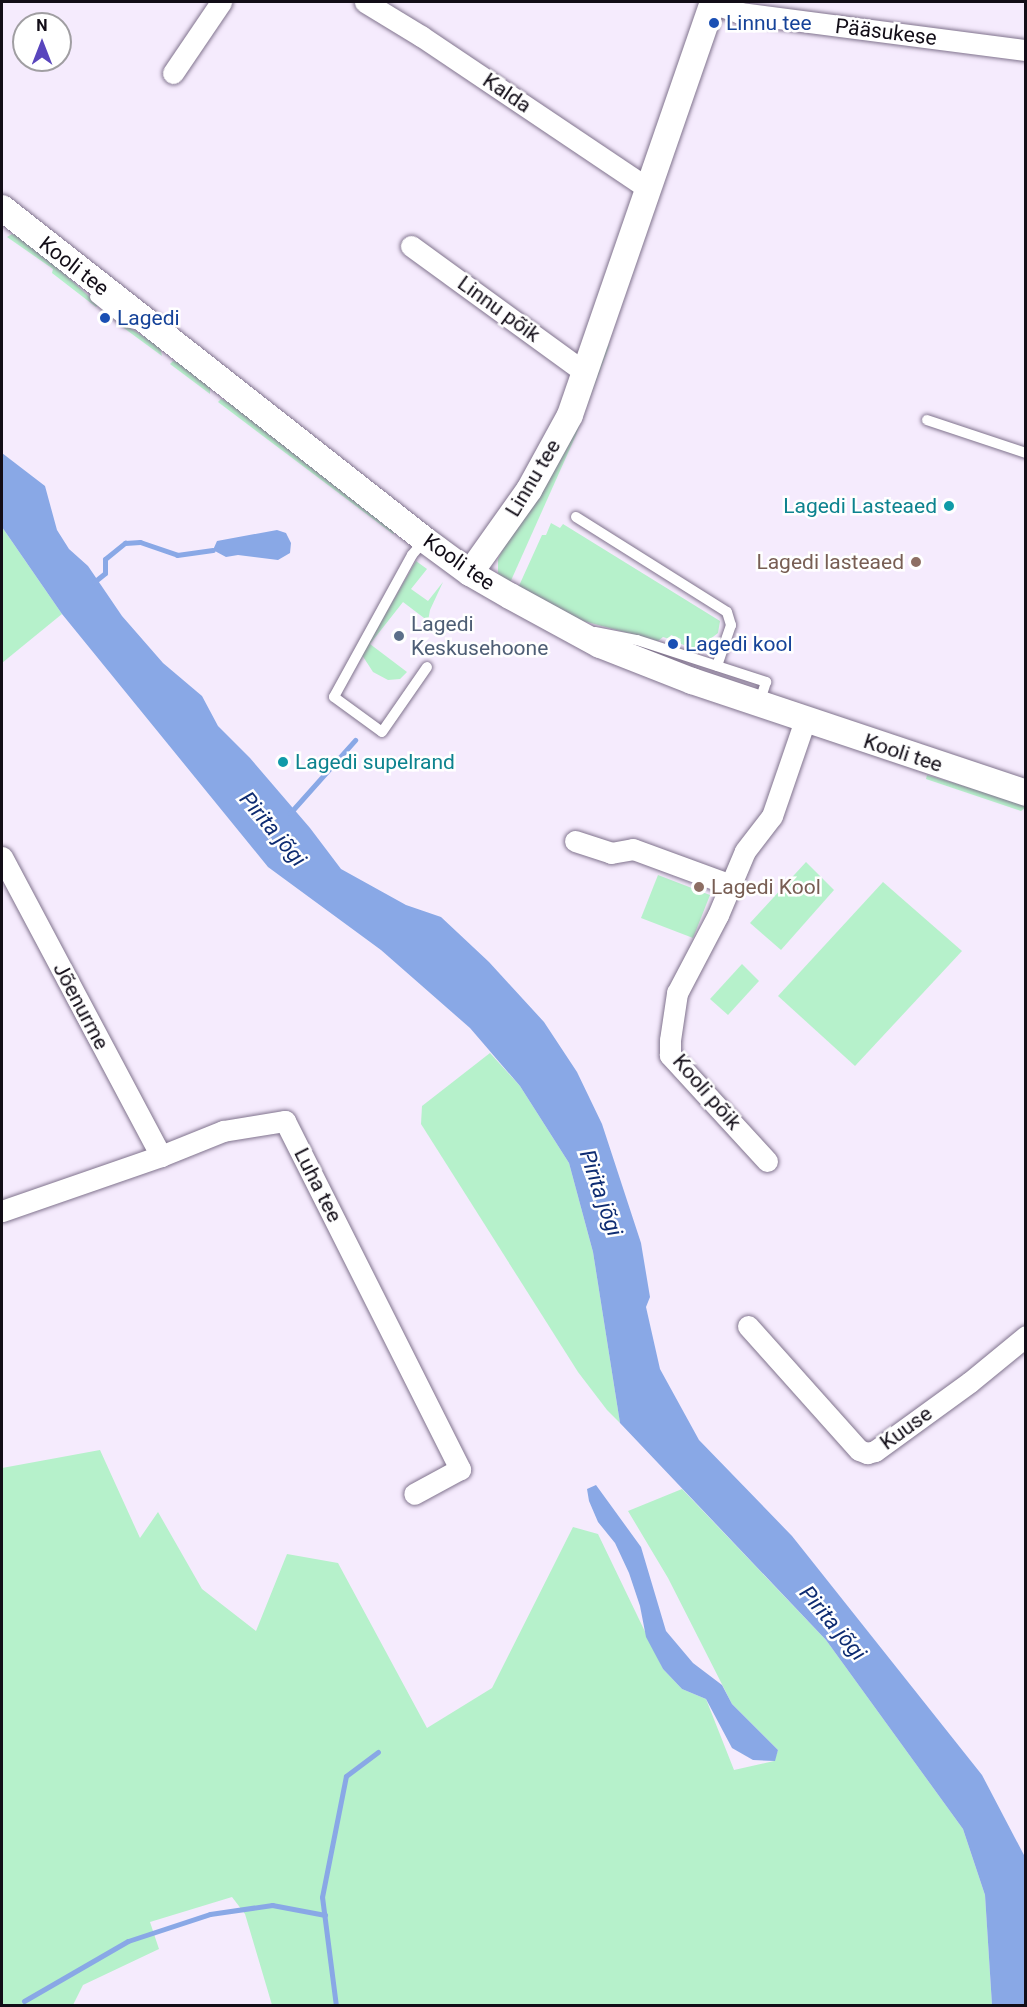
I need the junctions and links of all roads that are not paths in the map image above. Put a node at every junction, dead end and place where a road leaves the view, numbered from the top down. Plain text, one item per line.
1 (221, 2) edge
2 (365, 2) edge
3 (712, 2) edge
4 (1026, 50) edge
5 (173, 73) dead end
6 (647, 188) junction
7 (2, 208) edge
8 (411, 246) dead end
9 (586, 372) junction
10 (927, 420) dead end
11 (1026, 453) edge
12 (576, 517) dead end
13 (425, 540) junction
14 (470, 573) junction
15 (565, 627) junction
16 (717, 666) junction
17 (428, 667) dead end
18 (758, 704) junction
19 (805, 720) junction
20 (1026, 793) edge
21 (575, 841) dead end
22 (2, 857) edge
23 (731, 885) junction
24 (161, 1156) junction
25 (767, 1161) dead end
26 (2, 1211) edge
27 (748, 1326) dead end
28 (1026, 1336) edge
29 (414, 1494) dead end

1 - 5 street
2 - 6 street, Kalda
3 - 4 street, Pääsukese
3 - 6 street, Linnu tee
6 - 9 street, Linnu tee
7 - 13 street, Kooli tee
8 - 9 street, Linnu põik
9 - 14 street, Linnu tee
10 - 11 lane
12 - 16 lane
13 - 14 street, Kooli tee
13 - 17 lane
14 - 15 street, Kooli tee
15 - 16 lane
15 - 18 street, Kooli tee
16 - 18 lane
18 - 19 street, Kooli tee
19 - 20 street, Kooli tee
19 - 23 street, Kooli põik
21 - 23 street
22 - 24 street, Jõenurme
23 - 25 street, Kooli põik
24 - 26 street, Luha tee
24 - 29 street, Luha tee
27 - 28 street, Kuuse

